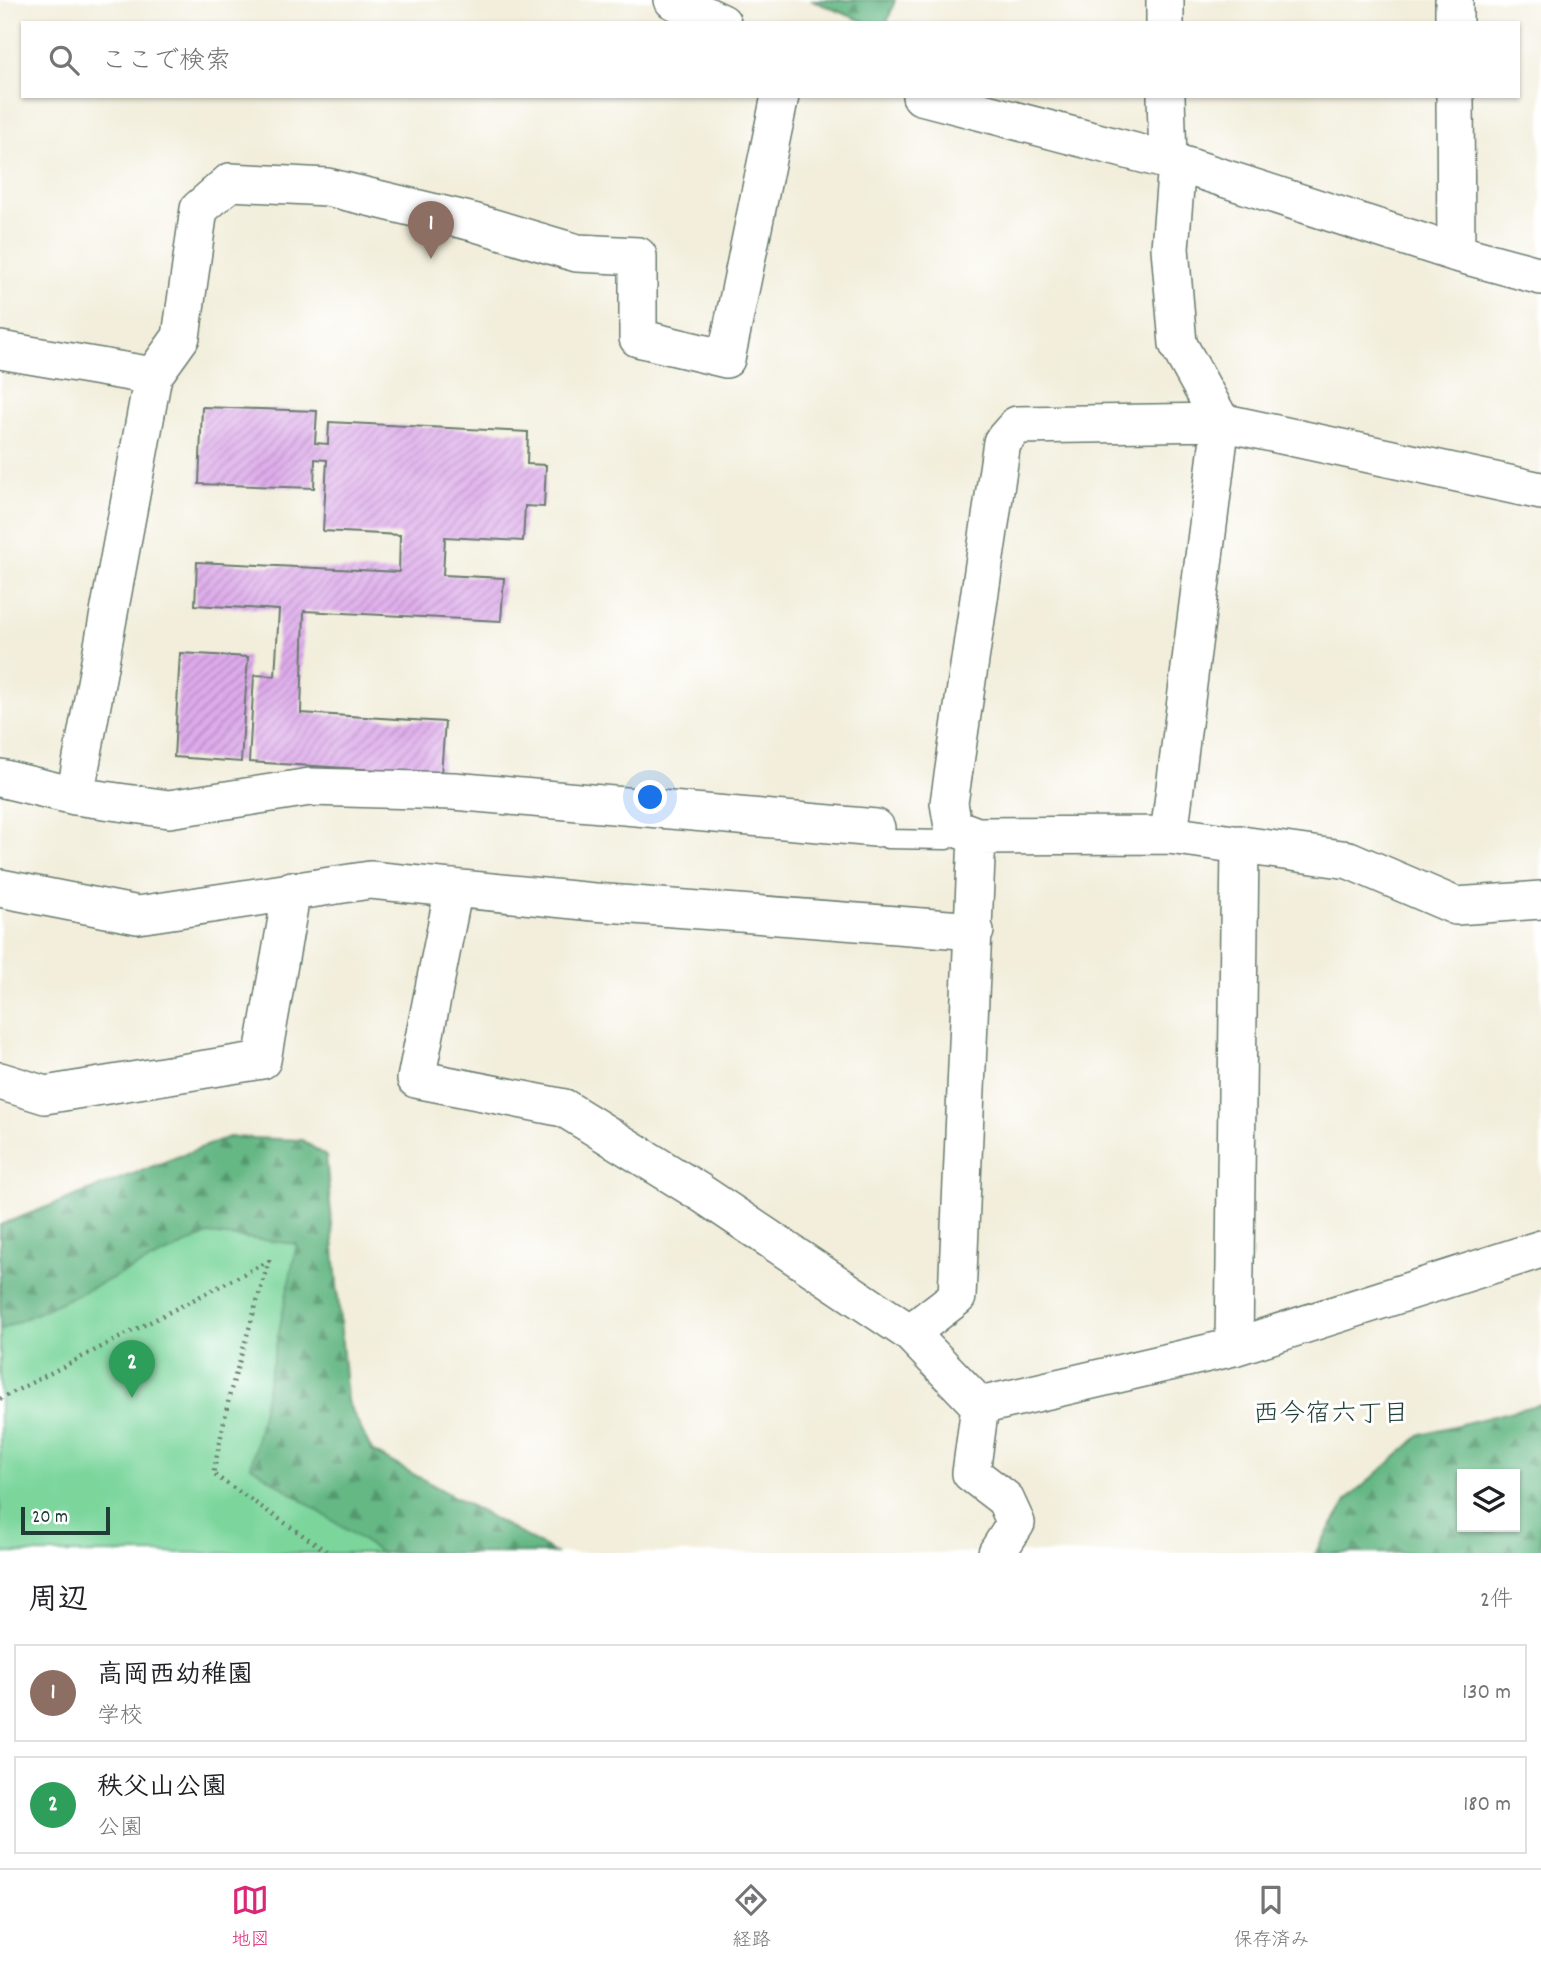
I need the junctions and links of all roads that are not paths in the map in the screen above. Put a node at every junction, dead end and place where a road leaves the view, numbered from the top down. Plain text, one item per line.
1 (673, 0) edge
2 (1165, 0) edge
3 (1454, 0) edge
4 (718, 21) edge
5 (1165, 21) edge
6 (1454, 21) edge
7 (780, 98) edge
8 (929, 98) edge
9 (1167, 98) edge
10 (1455, 98) edge
11 (1172, 162) junction
12 (1456, 253) junction
13 (1541, 276) edge
14 (0, 350) edge
15 (153, 376) junction
16 (1221, 422) junction
17 (1541, 491) edge
18 (0, 778) edge
19 (75, 796) junction
20 (876, 828) joint
21 (965, 831) junction
22 (1169, 835) junction
23 (1240, 845) junction
24 (0, 888) edge
25 (454, 888) junction
26 (292, 890) junction
27 (1541, 900) edge
28 (975, 931) junction
29 (0, 1080) edge
30 (1541, 1249) edge
31 (910, 1333) junction
32 (1234, 1347) junction
33 (980, 1406) junction
34 (997, 1553) edge

1 - 4 street
2 - 5 street
3 - 6 street
7 - 15 street
8 - 11 street
9 - 11 street
10 - 12 street
11 - 12 street
11 - 16 street
12 - 13 street
14 - 15 street
15 - 19 street
16 - 17 street
16 - 21 street
16 - 22 street
18 - 19 street
19 - 20 street
20 - 21 lane
21 - 22 street
21 - 28 street
22 - 23 street
23 - 27 street
23 - 32 street
24 - 26 street
25 - 26 street
25 - 28 street
25 - 31 street
26 - 29 street
28 - 31 street
30 - 32 street
31 - 33 street
32 - 33 street
33 - 34 street

